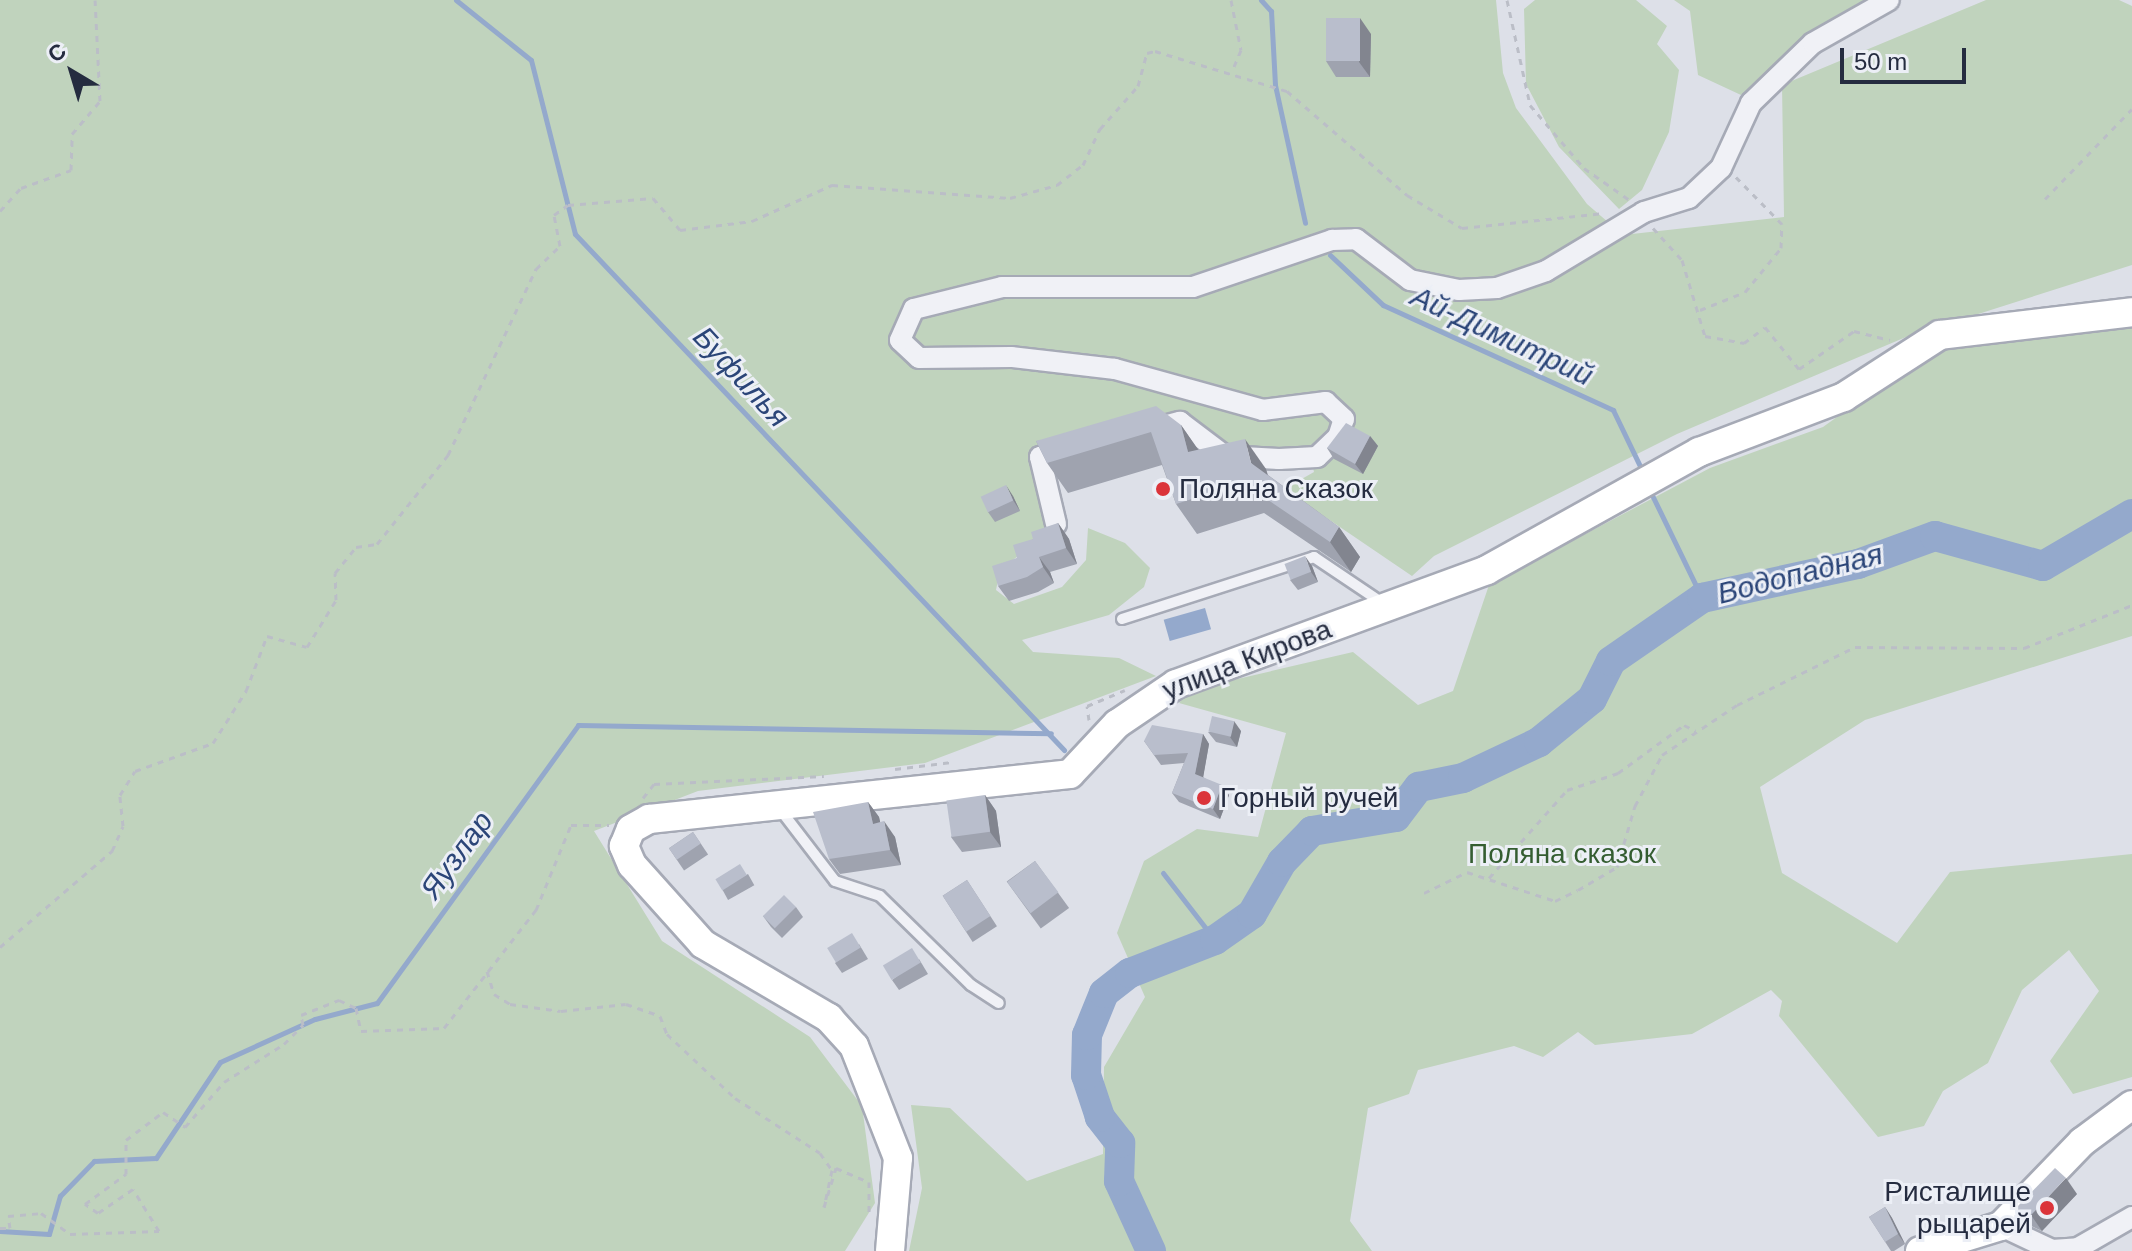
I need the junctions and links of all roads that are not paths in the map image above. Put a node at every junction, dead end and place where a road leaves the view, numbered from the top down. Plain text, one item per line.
1 (1889, 0) edge
2 (2132, 312) edge
3 (1133, 434) edge
4 (1087, 446) edge
5 (1056, 524) edge
6 (1389, 607) junction
7 (1122, 619) dead end
8 (779, 808) junction
9 (999, 1003) dead end
10 (2132, 1105) edge
11 (2132, 1217) edge
12 (2001, 1226) junction
13 (890, 1251) edge
14 (1920, 1251) edge

1 - 3 street
2 - 6 street, улица Кирова
4 - 5 street
6 - 7 lane
6 - 8 street, улица Кирова
8 - 9 lane
8 - 13 street, улица Кирова
10 - 12 street
11 - 12 street
12 - 14 street

